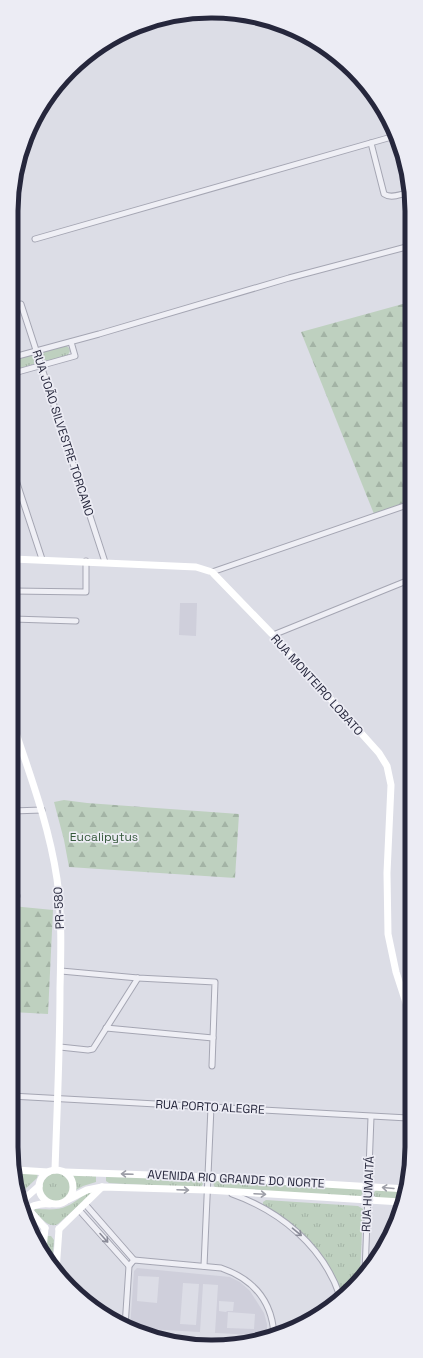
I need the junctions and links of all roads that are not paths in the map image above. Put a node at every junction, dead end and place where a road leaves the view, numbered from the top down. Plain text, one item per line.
1 (390, 137) edge
2 (371, 143) junction
3 (404, 193) edge
4 (35, 239) dead end
5 (405, 247) edge
6 (21, 304) dead end
7 (71, 342) junction
8 (36, 351) junction
9 (18, 356) edge
10 (40, 366) junction
11 (18, 372) edge
12 (18, 486) edge
13 (405, 506) edge
14 (18, 559) edge
15 (42, 559) junction
16 (86, 561) junction
17 (105, 562) junction
18 (212, 572) junction
19 (405, 582) edge
20 (18, 591) edge
21 (18, 619) edge
22 (76, 621) dead end
23 (273, 635) junction
24 (18, 739) edge
25 (18, 810) edge
26 (42, 810) junction
27 (61, 971) junction
28 (138, 978) junction
29 (405, 1000) edge
30 (106, 1028) junction
31 (213, 1038) junction
32 (60, 1047) junction
33 (212, 1066) dead end
34 (18, 1096) edge
35 (57, 1099) junction
36 (211, 1107) junction
37 (371, 1117) junction
38 (405, 1118) edge
39 (20, 1170) edge
40 (55, 1170) junction
41 (48, 1172) junction
42 (65, 1172) junction
43 (102, 1173) junction
44 (208, 1177) junction
45 (39, 1186) junction
46 (369, 1186) junction
47 (102, 1187) junction
48 (400, 1188) edge
49 (207, 1190) junction
50 (227, 1192) junction
51 (25, 1199) edge
52 (69, 1199) junction
53 (368, 1200) junction
54 (397, 1202) edge
55 (53, 1204) junction
56 (85, 1204) junction
57 (28, 1209) edge
58 (79, 1210) junction
59 (30, 1214) edge
60 (44, 1228) junction
61 (59, 1229) junction
62 (43, 1242) edge
63 (134, 1260) junction
64 (57, 1262) edge
65 (364, 1265) edge
66 (128, 1266) junction
67 (204, 1266) junction
68 (339, 1292) edge
69 (125, 1320) edge
70 (273, 1330) edge

1 - 2 street
2 - 3 street
2 - 4 street
5 - 7 street
6 - 8 street, RUA JOÃO SILVESTRE TORCANO
7 - 8 street
7 - 10 street
8 - 9 street
8 - 10 street, RUA JOÃO SILVESTRE TORCANO
10 - 11 street
10 - 17 street, RUA JOÃO SILVESTRE TORCANO
12 - 15 street
13 - 18 street
14 - 15 main road
15 - 16 main road
16 - 17 main road
16 - 20 street
17 - 18 main road
18 - 23 main road, RUA MONTEIRO LOBATO
19 - 23 street
21 - 22 street
23 - 29 main road, RUA MONTEIRO LOBATO
24 - 26 main road, PR-580 / PR-580
25 - 26 street
26 - 27 main road, PR-580 / PR-580
27 - 28 street
27 - 32 main road, PR-580 / PR-580
28 - 30 street
28 - 31 street
30 - 31 street
30 - 32 street
31 - 33 street
32 - 35 main road, PR-580 / PR-580
34 - 35 street, RUA PORTO ALEGRE
35 - 36 street, RUA PORTO ALEGRE
35 - 40 main road, PR-580
36 - 37 street, RUA PORTO ALEGRE
36 - 44 street
37 - 38 street, RUA PORTO ALEGRE
37 - 46 street, RUA HUMAITÁ
39 - 41 main road
40 - 41 main road
40 - 42 main road
41 - 45 main road
42 - 43 main road, AVENIDA RIO GRANDE DO NORTE
42 - 52 main road
44 -> 43 main road, AVENIDA RIO GRANDE DO NORTE
43 - 47 main road
44 - 46 main road, AVENIDA RIO GRANDE DO NORTE
44 - 49 street
45 - 51 main road
45 - 55 main road
48 -> 46 main road, AVENIDA RIO GRANDE DO NORTE
46 - 53 street, RUA HUMAITÁ
47 -> 49 main road, AVENIDA RIO GRANDE DO NORTE
47 - 52 main road, AVENIDA RIO GRANDE DO NORTE
47 - 56 main road
49 - 50 main road, AVENIDA RIO GRANDE DO NORTE
49 - 67 street
50 -> 53 main road, AVENIDA RIO GRANDE DO NORTE
50 -> 68 street
52 - 55 main road
53 - 54 main road, AVENIDA RIO GRANDE DO NORTE
53 - 65 street, RUA HUMAITÁ
55 - 57 main road
56 - 58 main road
56 - 63 street
58 - 61 main road
58 -> 66 street
59 - 60 main road
60 - 61 main road
60 - 62 main road
61 - 64 main road
63 - 66 street
63 - 67 street
66 - 69 street
67 - 70 street

